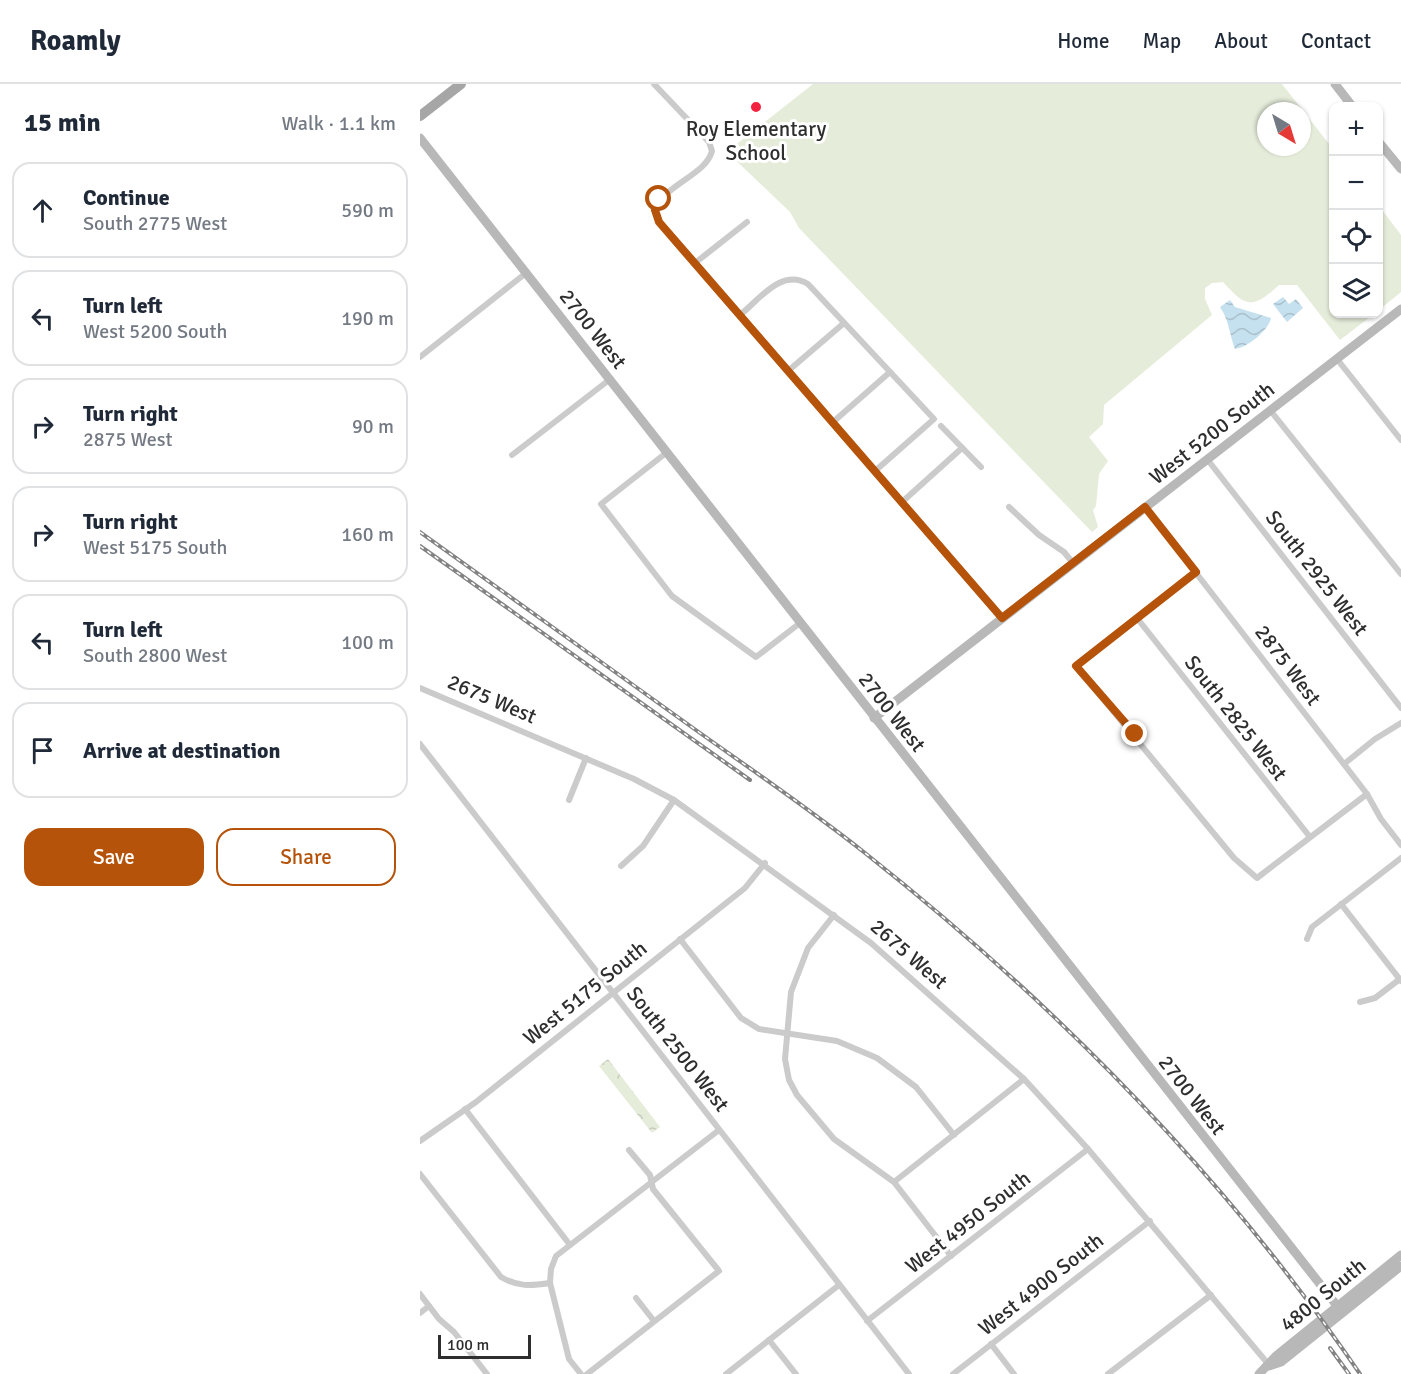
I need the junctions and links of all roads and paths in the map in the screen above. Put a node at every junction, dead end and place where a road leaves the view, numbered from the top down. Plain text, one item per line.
1 (461, 84) edge
2 (654, 84) edge
3 (1335, 84) edge
4 (1349, 102) edge
5 (420, 116) edge
6 (420, 138) edge
7 (1383, 147) edge
8 (1401, 170) edge
9 (747, 222) dead end
10 (695, 263) junction
11 (526, 273) junction
12 (1401, 309) edge
13 (740, 315) junction
14 (844, 322) junction
15 (420, 357) edge
16 (1337, 359) junction
17 (788, 371) junction
18 (890, 372) junction
19 (609, 380) junction
20 (1270, 410) junction
21 (833, 422) junction
22 (941, 426) dead end
23 (1401, 440) edge
24 (962, 448) junction
25 (666, 453) junction
26 (512, 455) dead end
27 (1207, 459) junction
28 (981, 467) dead end
29 (875, 471) junction
30 (902, 502) junction
31 (1009, 507) dead end
32 (1145, 507) junction
33 (1073, 563) junction
34 (1196, 572) junction
35 (1401, 574) edge
36 (1002, 618) junction
37 (1137, 618) junction
38 (800, 623) junction
39 (420, 688) edge
40 (1401, 708) edge
41 (874, 718) junction
42 (1401, 723) edge
43 (420, 744) edge
44 (586, 758) junction
45 (1344, 764) junction
46 (1367, 794) junction
47 (569, 800) dead end
48 (674, 800) junction
49 (1310, 837) junction
50 (1401, 845) edge
51 (1401, 858) edge
52 (765, 863) junction
53 (621, 866) dead end
54 (1341, 904) junction
55 (834, 915) junction
56 (680, 939) junction
57 (1307, 939) dead end
58 (1400, 980) edge
59 (613, 993) junction
60 (1360, 1002) dead end
61 (786, 1034) junction
62 (1024, 1079) junction
63 (465, 1109) junction
64 (719, 1130) junction
65 (954, 1135) junction
66 (421, 1139) edge
67 (1088, 1149) junction
68 (629, 1150) dead end
69 (420, 1174) edge
70 (651, 1182) junction
71 (894, 1182) junction
72 (1150, 1221) junction
73 (570, 1245) junction
74 (1401, 1255) edge
75 (951, 1256) junction
76 (1401, 1266) edge
77 (550, 1283) junction
78 (839, 1285) junction
79 (1378, 1286) junction
80 (420, 1294) edge
81 (1211, 1295) junction
82 (636, 1298) dead end
83 (429, 1306) junction
84 (1338, 1307) junction
85 (420, 1313) edge
86 (867, 1321) junction
87 (654, 1322) junction
88 (769, 1340) junction
89 (991, 1344) junction
90 (1272, 1370) edge
91 (488, 1374) edge
92 (581, 1374) edge
93 (587, 1374) edge
94 (726, 1374) edge
95 (796, 1374) edge
96 (909, 1374) edge
97 (953, 1374) edge
98 (1014, 1374) edge
99 (1108, 1374) edge
100 (1259, 1374) edge

1 - 5 main road
2 - 10 street
3 - 4 street
6 - 11 street, 2700 West
7 - 8 street
9 - 10 street
10 - 13 street
11 - 15 street
11 - 19 street, 2700 West
12 - 16 street, West 5200 South
13 - 14 street
13 - 17 street
14 - 17 street
14 - 18 street
16 - 20 street, West 5200 South
16 - 23 street
17 - 21 street
18 - 21 street
18 - 29 street
19 - 25 street, 2700 West
19 - 26 street
20 - 27 street, West 5200 South
20 - 35 street
21 - 29 street
22 - 24 street
24 - 28 street
24 - 30 street
25 - 38 street, 2700 West
25 - 38 street
27 - 32 street, West 5200 South
27 - 40 street, South 2925 West
29 - 30 street
30 - 36 street
31 - 33 street
32 - 33 street, West 5200 South
32 - 34 street, 2875 West
33 - 36 street, West 5200 South
34 - 37 street
34 - 45 street, 2875 West
36 - 41 street, West 5200 South
37 - 49 street, South 2825 West
37 - 49 street
38 - 41 street, 2700 West
39 - 44 street, 2675 West
41 - 84 street, 2700 West
42 - 45 street
43 - 59 street, South 2500 West
44 - 47 street
44 - 48 street, 2675 West
45 - 46 street, 2875 West
46 - 49 street
46 - 50 street, 2875 West
48 - 52 street, 2675 West
48 - 53 street
51 - 54 street
52 - 55 street, 2675 West
52 - 56 street, West 5175 South
54 - 57 street
54 - 58 street
55 - 61 street
55 - 62 street, 2675 West
56 - 59 street, West 5175 South
56 - 61 street
58 - 60 street
59 - 63 street, West 5175 South
59 - 64 street, South 2500 West
61 - 65 street
61 - 71 street
62 - 65 street
62 - 67 street, 2675 West
63 - 66 street, West 5175 South
63 - 73 street
64 - 70 street
64 - 78 street, South 2500 West
65 - 71 street
67 - 72 street, 2675 West
67 - 75 street, West 4950 South
68 - 70 street
69 - 77 street
70 - 73 street
70 - 87 street
71 - 75 street
72 - 81 street, 2675 West
72 - 89 street, West 4900 South
73 - 77 street
74 - 84 street, 4800 South
75 - 86 street, West 4950 South
76 - 79 street, 4800 South
77 - 92 street
78 - 86 street, South 2500 West
78 - 88 street
79 - 84 street
79 - 90 street, 4800 South
80 - 83 street
81 - 90 street, 2675 West
81 - 99 street
82 - 87 street
83 - 85 street
83 - 91 street
84 - 90 street, 4800 South
86 - 96 street, South 2500 West
87 - 93 street
88 - 94 street
88 - 95 street
89 - 97 street, West 4900 South
89 - 98 street
90 - 100 street, 4800 South

